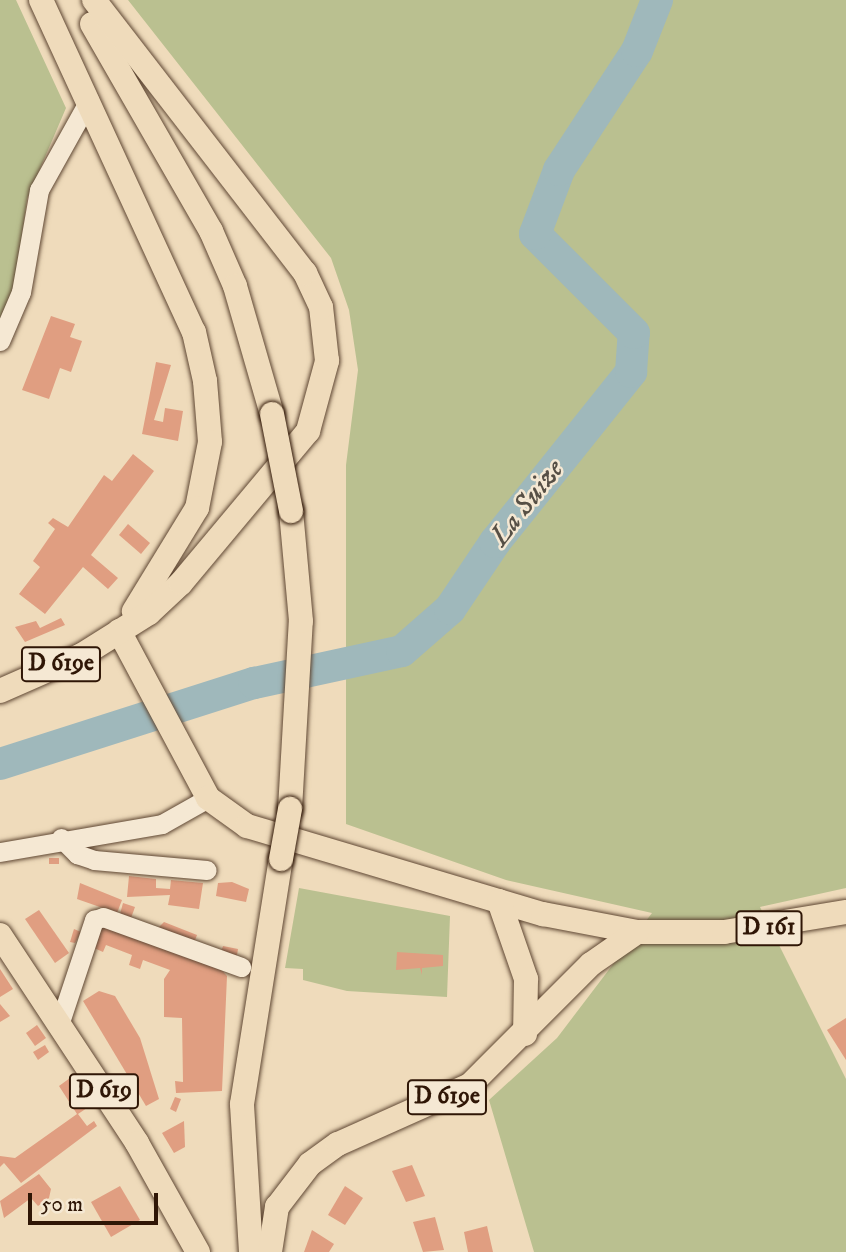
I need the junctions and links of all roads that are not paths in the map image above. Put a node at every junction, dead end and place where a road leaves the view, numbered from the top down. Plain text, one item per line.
1 (41, 0) edge
2 (77, 0) edge
3 (94, 0) edge
4 (89, 100) junction
5 (0, 341) edge
6 (119, 631) junction
7 (0, 691) edge
8 (208, 798) junction
9 (61, 838) junction
10 (0, 852) edge
11 (207, 870) dead end
12 (499, 901) junction
13 (846, 912) edge
14 (637, 932) junction
15 (0, 936) edge
16 (241, 967) dead end
17 (60, 1022) junction
18 (525, 1034) junction
19 (198, 1252) edge
20 (251, 1252) edge
21 (271, 1252) edge

1 - 4 main road
2 - 20 main road, bridge
3 - 6 main road
4 - 5 street
4 - 6 main road
6 - 7 main road, D 619e
6 - 8 main road, D 619e
8 - 9 street
8 - 12 main road, D 619e
9 - 10 street
9 - 11 street
12 - 14 main road, D 619e
12 - 18 main road
13 - 14 main road, D 161
14 - 18 main road, D 619e
15 - 17 main road, D 619
16 - 17 street
17 - 19 main road, D 619
18 - 21 main road, D 619e

